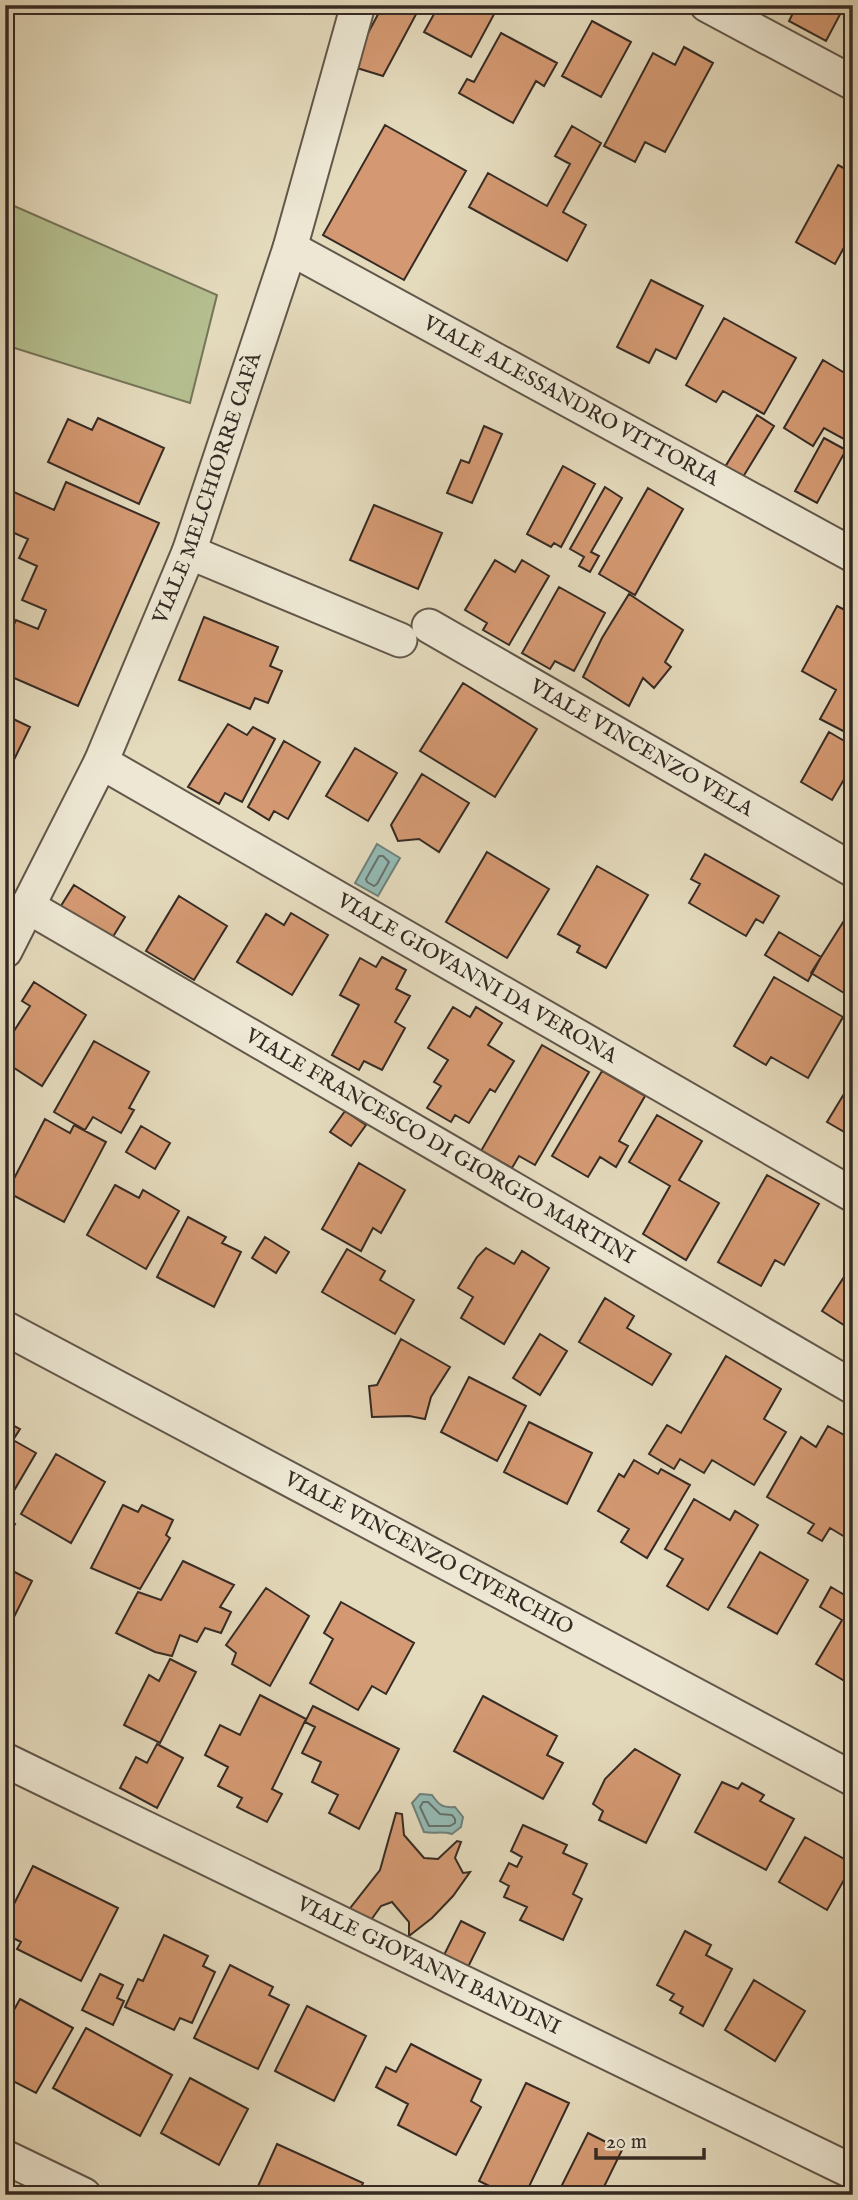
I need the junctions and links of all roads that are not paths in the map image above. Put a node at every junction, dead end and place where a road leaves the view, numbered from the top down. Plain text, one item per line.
1 (358, 5) edge
2 (707, 5) edge
3 (853, 83) edge
4 (290, 248) junction
5 (189, 552) junction
6 (853, 555) edge
7 (101, 762) junction
8 (853, 870) edge
9 (27, 906) junction
10 (5, 951) edge
11 (853, 1195) edge
12 (5, 1328) edge
13 (853, 1387) edge
14 (5, 1760) edge
15 (853, 1779) edge
16 (5, 2157) edge
17 (853, 2172) edge
18 (84, 2195) edge

1 - 4 street, VIALE MELCHIORRE CAFÀ
2 - 3 street
4 - 5 street, VIALE MELCHIORRE CAFÀ
4 - 6 street, VIALE ALESSANDRO VITTORIA
5 - 7 street, VIALE MELCHIORRE CAFÀ
5 - 8 street, VIALE VINCENZO VELA
7 - 9 street, VIALE MELCHIORRE CAFÀ
7 - 11 street, VIALE GIOVANNI DA VERONA
9 - 10 street, VIALE MELCHIORRE CAFÀ
9 - 13 street, VIALE FRANCESCO DI GIORGIO MARTINI
12 - 15 street, VIALE VINCENZO CIVERCHIO
14 - 17 street, VIALE GIOVANNI BANDINI
16 - 18 street

